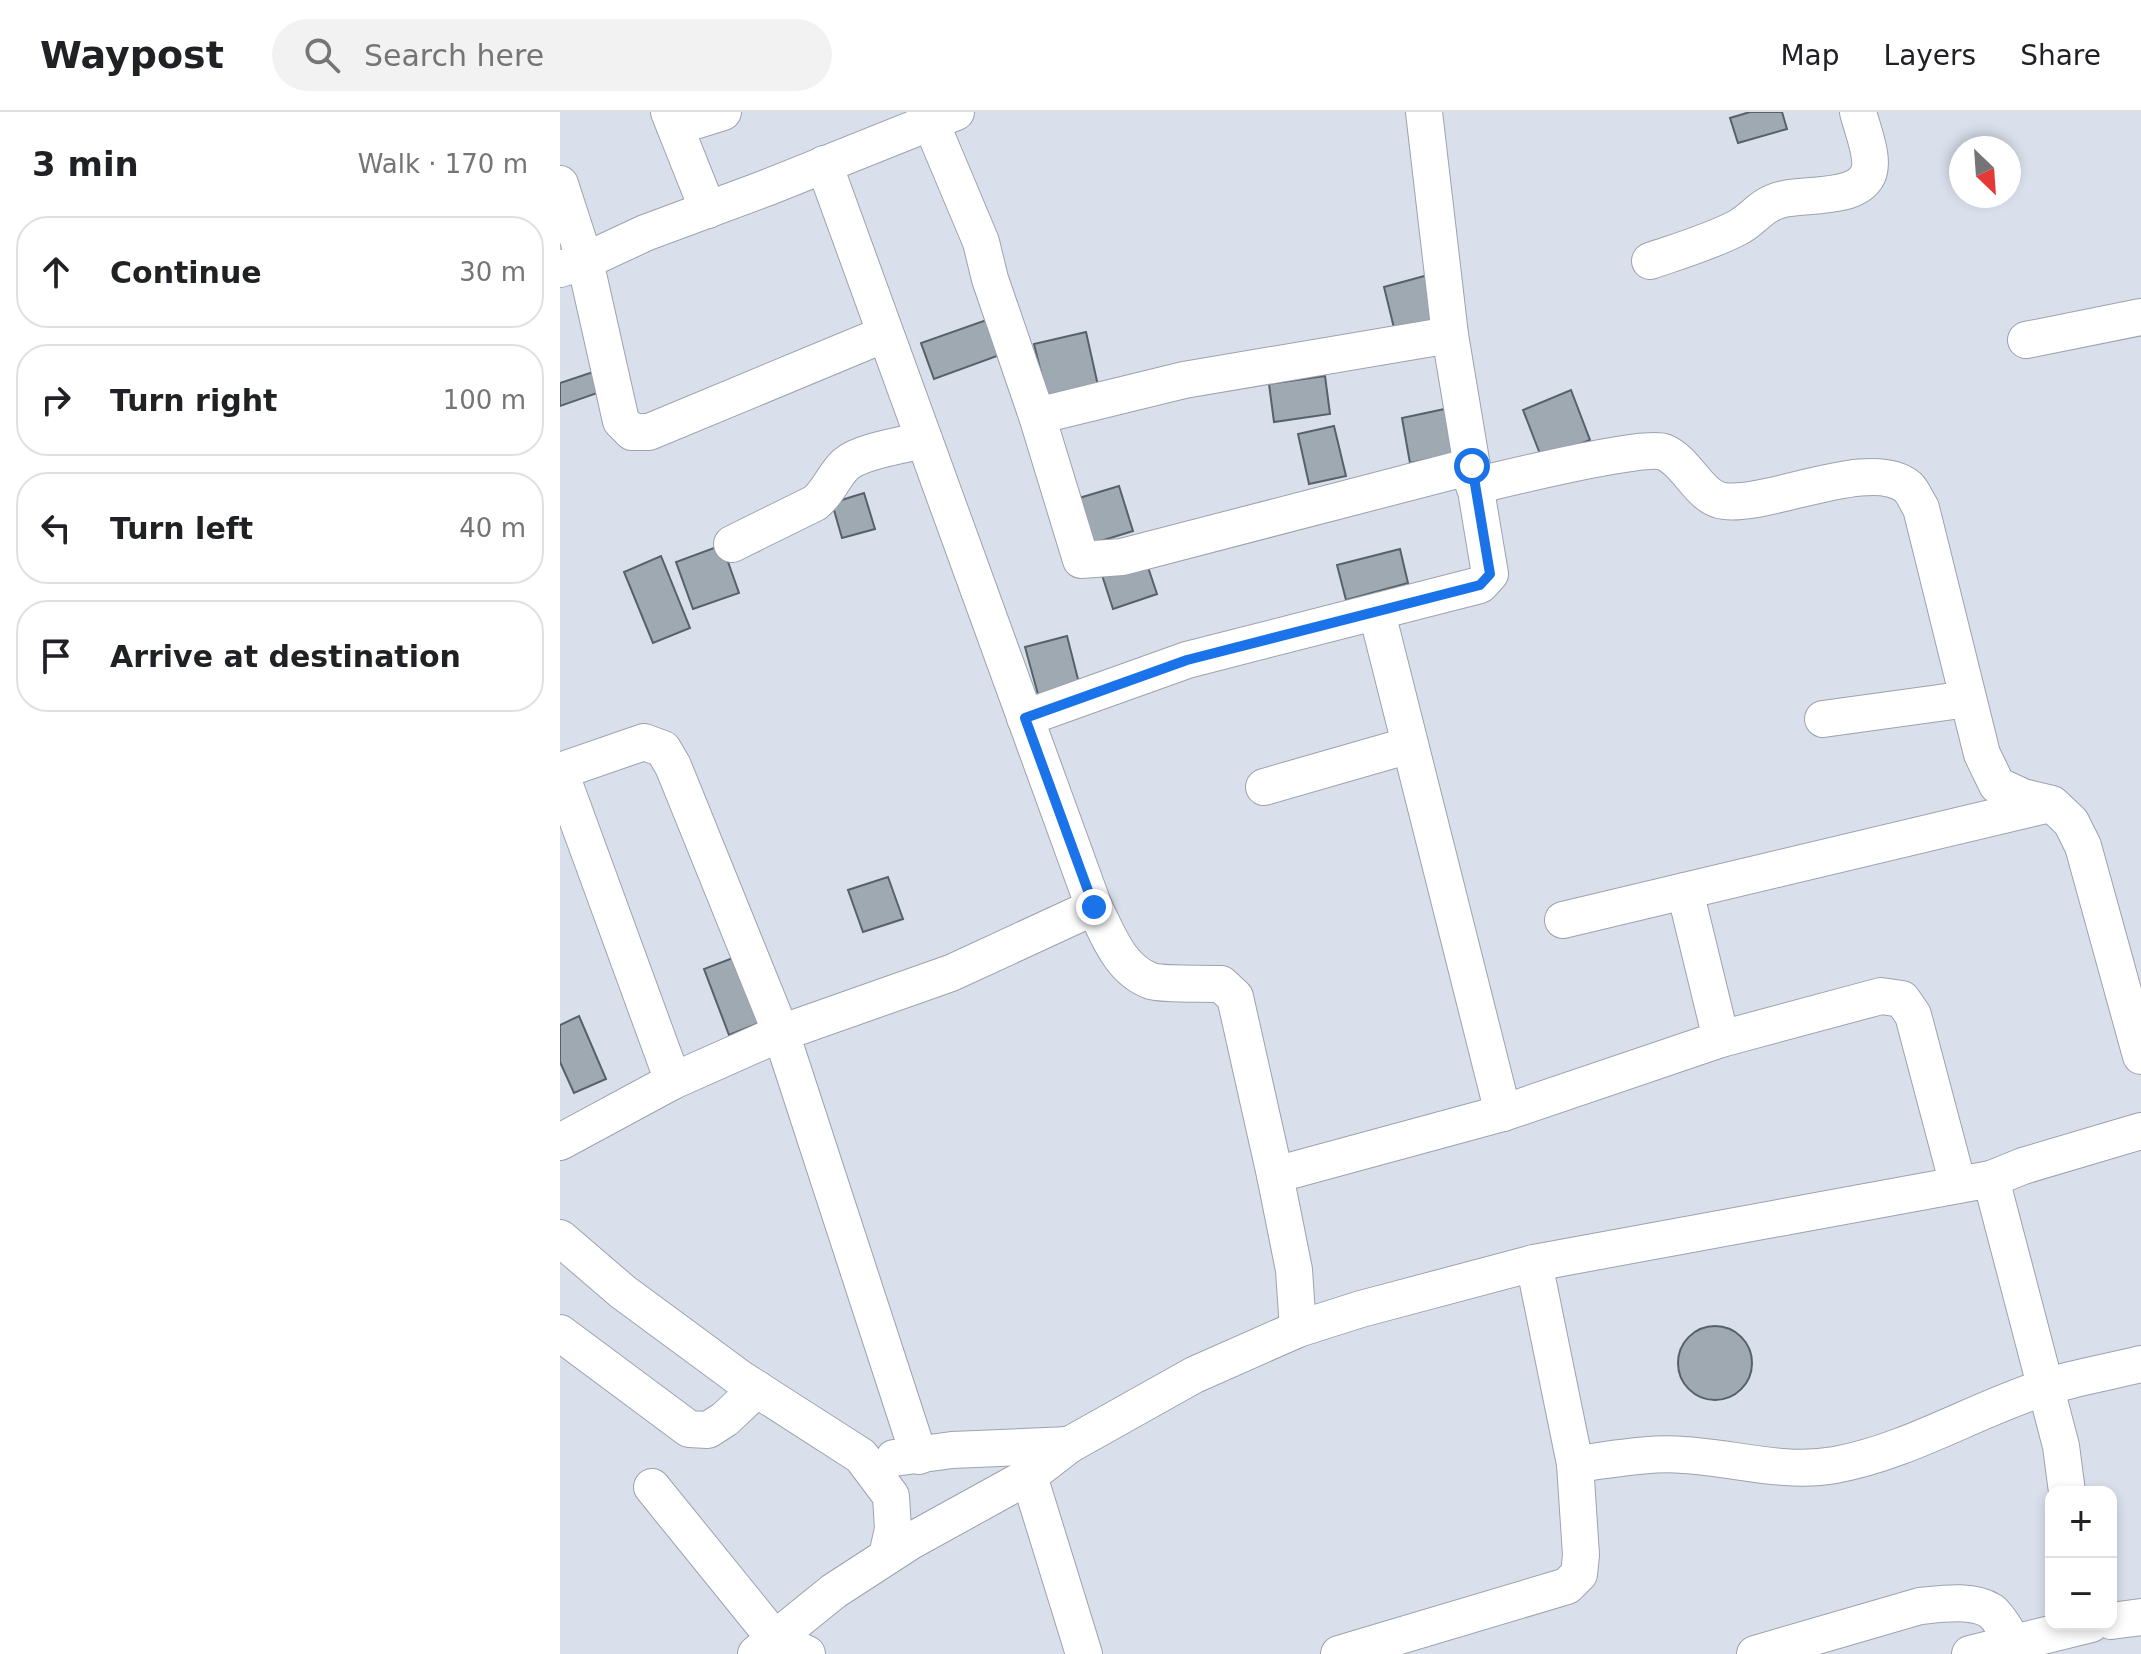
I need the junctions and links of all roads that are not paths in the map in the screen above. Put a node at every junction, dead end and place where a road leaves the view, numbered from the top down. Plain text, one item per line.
1 (723, 112) edge
2 (1424, 112) edge
3 (1858, 112) edge
4 (944, 117) edge
5 (672, 119) edge
6 (824, 164) junction
7 (560, 184) edge
8 (708, 210) junction
9 (1650, 261) dead end
10 (573, 265) edge
11 (2141, 317) edge
12 (885, 334) junction
13 (1450, 335) junction
14 (2026, 340) dead end
15 (1037, 416) junction
16 (924, 440) junction
17 (1473, 476) junction
18 (732, 544) dead end
19 (1377, 613) junction
20 (1968, 699) junction
21 (1025, 718) junction
22 (1823, 719) dead end
23 (1410, 745) junction
24 (560, 772) edge
25 (1264, 787) dead end
26 (2052, 804) junction
27 (573, 845) edge
28 (1685, 891) junction
29 (1094, 907) junction
30 (1563, 920) dead end
31 (781, 1033) junction
32 (1721, 1039) junction
33 (2141, 1056) edge
34 (673, 1081) junction
35 (1503, 1113) junction
36 (2141, 1131) edge
37 (560, 1142) edge
38 (1275, 1175) junction
39 (1974, 1182) junction
40 (560, 1238) edge
41 (1534, 1263) junction
42 (1298, 1329) junction
43 (560, 1333) edge
44 (2141, 1364) edge
45 (2046, 1387) junction
46 (757, 1389) junction
47 (1069, 1445) junction
48 (861, 1456) junction
49 (919, 1456) junction
50 (1575, 1464) junction
51 (1029, 1476) junction
52 (2066, 1486) edge
53 (652, 1487) dead end
54 (887, 1556) junction
55 (2141, 1617) edge
56 (2117, 1620) edge
57 (2062, 1630) edge
58 (2084, 1630) edge
59 (2014, 1643) junction
60 (779, 1649) edge
61 (1084, 1654) edge
62 (1339, 1654) edge
63 (1755, 1654) edge
64 (1970, 1654) edge
65 (2086, 1654) edge

1 - 5 street
2 - 13 street
3 - 9 street
4 - 6 street
4 - 15 street
5 - 8 street
6 - 8 street
6 - 12 street
7 - 10 street
8 - 10 street
10 - 12 street
11 - 14 street
12 - 16 street
13 - 15 street
13 - 17 street
15 - 17 street
16 - 18 street
16 - 21 street
17 - 19 street
17 - 20 street
19 - 21 street
19 - 23 street
20 - 22 street
20 - 26 street
21 - 29 street
23 - 25 street
23 - 35 street
24 - 27 street
24 - 31 street
26 - 28 street
26 - 33 street
27 - 34 street
28 - 30 street
28 - 32 street
29 - 31 street
29 - 38 street
31 - 34 street
31 - 49 street
32 - 35 street
32 - 39 street
34 - 37 street
35 - 38 street
36 - 39 street
38 - 42 street
39 - 41 street
39 - 45 street
40 - 46 street
41 - 42 street
41 - 50 street
42 - 47 street
43 - 46 street
44 - 45 street
45 - 50 street
45 - 52 street
46 - 48 street
47 - 49 street
47 - 51 street
48 - 49 street
48 - 54 street
50 - 62 street
51 - 54 street
51 - 61 street
53 - 60 street
54 - 60 street
55 - 56 street
57 - 59 street
58 - 65 street
59 - 63 street
59 - 64 street

